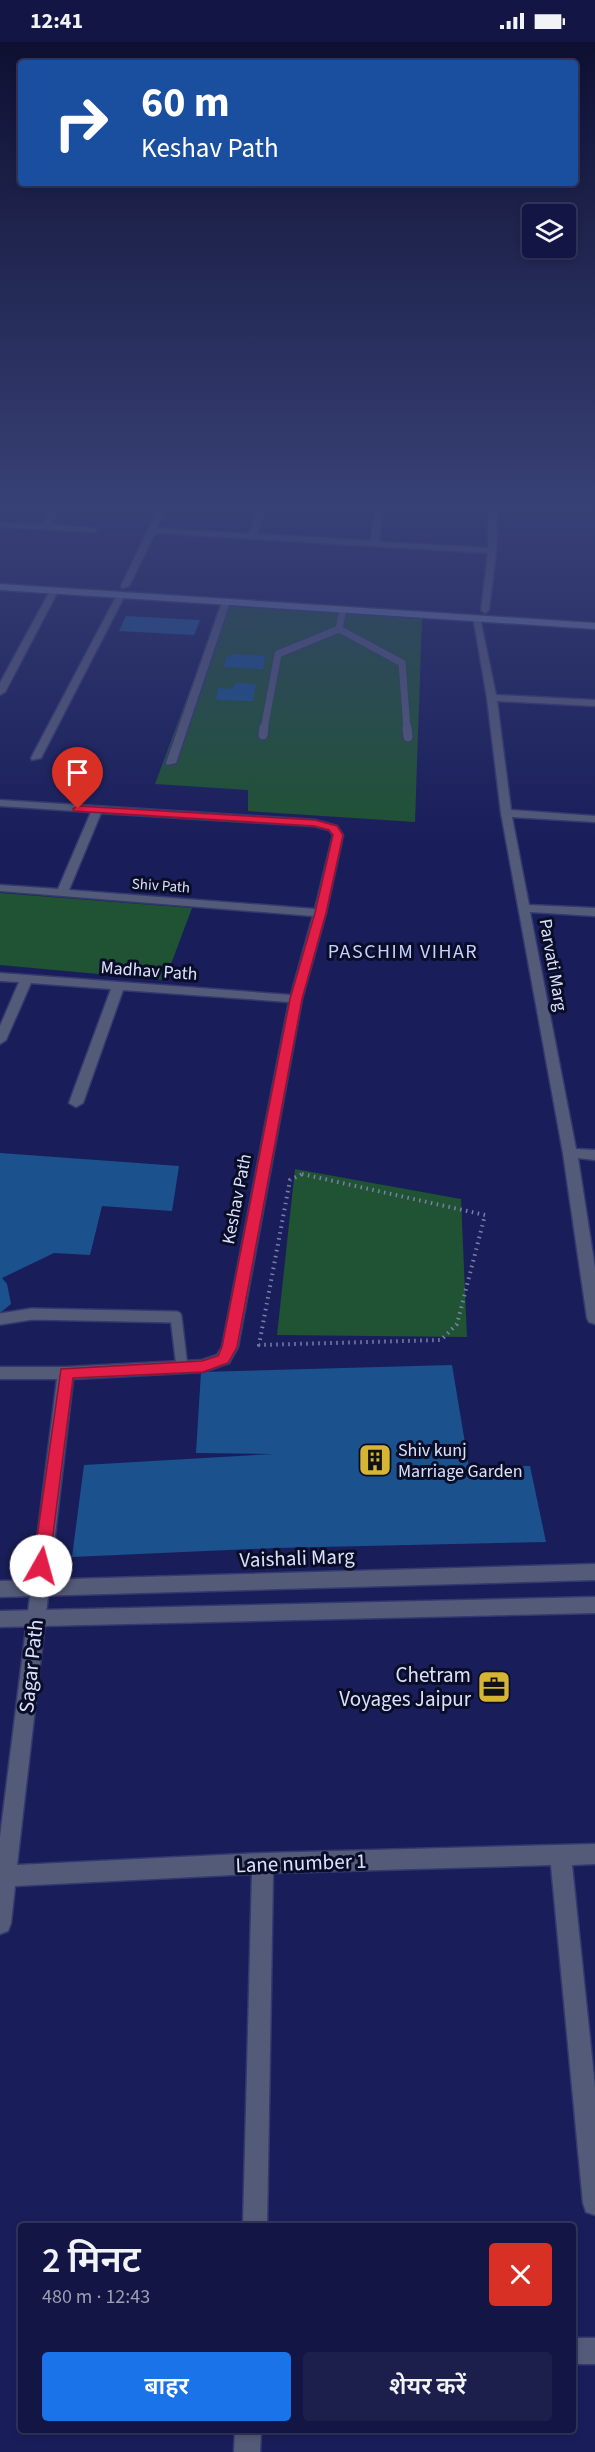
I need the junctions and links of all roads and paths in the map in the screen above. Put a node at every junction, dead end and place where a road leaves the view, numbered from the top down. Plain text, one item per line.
1 (40, 617) edge
2 (109, 617) edge
3 (221, 617) edge
4 (341, 617) edge
5 (480, 617) edge
6 (513, 617) edge
7 (595, 626) edge
8 (339, 629) junction
9 (0, 692) edge
10 (492, 698) junction
11 (595, 704) edge
12 (263, 735) dead end
13 (408, 737) dead end
14 (36, 758) dead end
15 (171, 763) dead end
16 (0, 803) edge
17 (97, 810) junction
18 (506, 813) junction
19 (595, 819) edge
20 (0, 888) edge
21 (62, 893) junction
22 (524, 908) junction
23 (595, 912) edge
24 (321, 913) junction
25 (0, 977) edge
26 (27, 979) junction
27 (118, 987) junction
28 (296, 999) junction
29 (0, 1040) edge
30 (76, 1104) dead end
31 (570, 1153) junction
32 (595, 1155) edge
33 (594, 1311) edge
34 (0, 1319) edge
35 (259, 1345) joint
36 (182, 1367) junction
37 (0, 1373) edge
38 (66, 1373) junction
39 (595, 1572) edge
40 (38, 1588) junction
41 (0, 1589) edge
42 (595, 1605) edge
43 (37, 1617) junction
44 (0, 1619) edge
45 (560, 1854) junction
46 (595, 1854) edge
47 (263, 1863) junction
48 (7, 1876) junction
49 (0, 1923) edge
50 (595, 2203) edge
51 (255, 2223) edge
52 (576, 2351) edge
53 (595, 2351) edge
54 (248, 2433) edge
55 (247, 2452) edge

1 - 9 street
2 - 14 street
3 - 15 street
4 - 8 lane
5 - 10 street, Parvati Marg
6 - 7 main road
8 - 12 lane
8 - 13 lane
10 - 11 street
10 - 18 street, Parvati Marg
16 - 17 street
17 - 21 street
17 - 24 street, Keshav Path
18 - 19 street
18 - 22 street, Parvati Marg
20 - 21 street, Shiv Path
21 - 24 street, Shiv Path
22 - 23 street
22 - 31 street, Parvati Marg
24 - 28 street, Keshav Path
25 - 26 street, Madhav Path
26 - 27 street, Madhav Path
26 - 29 street
27 - 28 street, Madhav Path
27 - 30 street
28 - 36 street, Keshav Path
31 - 32 street
31 - 33 street, Parvati Marg
34 - 36 lane
35 - 35 path
36 - 38 street, Keshav Path
37 - 38 street, Keshav Path
38 - 40 street, Sagar Path
39 - 40 street, Vaishali Marg
40 - 41 street, Vaishali Marg
40 - 43 street, Sagar Path
42 - 43 street
43 - 44 street
43 - 48 street, Sagar Path
45 - 46 street, Lane number 1
45 - 47 street, Lane number 1
45 - 50 street
47 - 48 street, Lane number 1
47 - 51 street
48 - 49 street, Sagar Path
52 - 53 street
54 - 55 street

